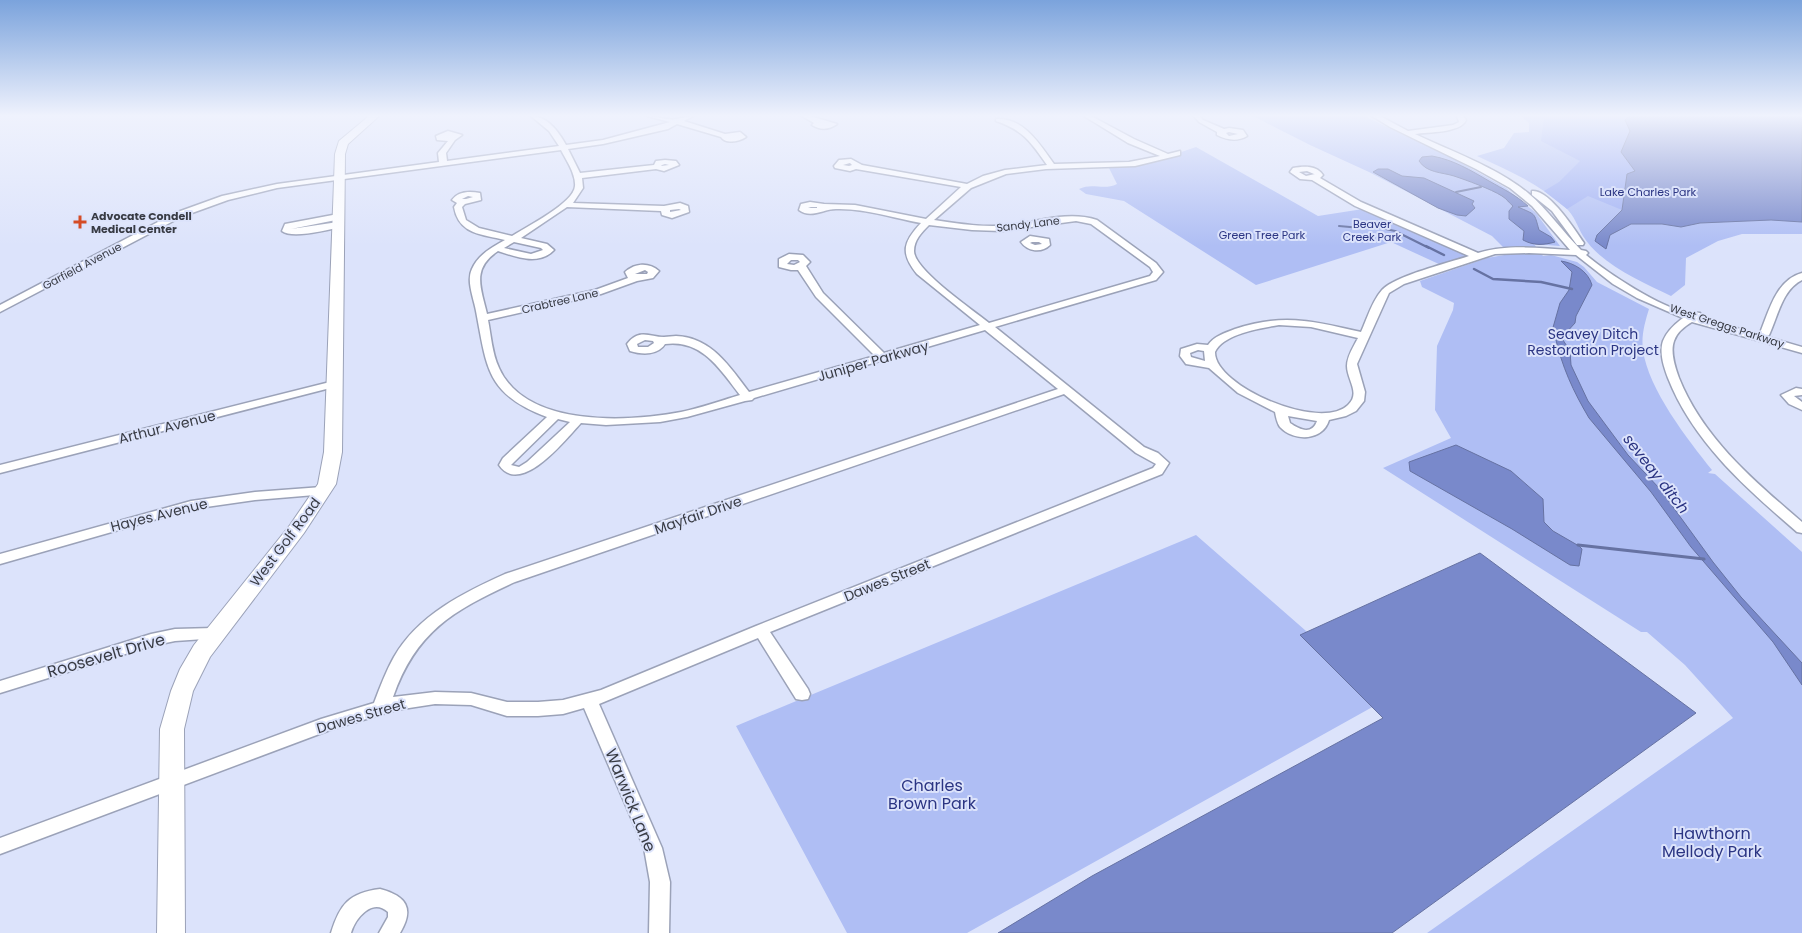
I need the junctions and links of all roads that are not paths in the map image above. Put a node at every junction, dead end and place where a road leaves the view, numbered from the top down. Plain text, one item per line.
1 (340, 160) edge
2 (464, 160) edge
3 (569, 160) edge
4 (1047, 160) edge
5 (1150, 160) edge
6 (1464, 160) edge
7 (1476, 160) edge
8 (443, 162) joint
9 (857, 166) dead end
10 (656, 167) dead end
11 (1053, 168) junction
12 (339, 176) junction
13 (577, 176) junction
14 (1314, 178) dead end
15 (968, 186) junction
16 (462, 202) dead end
17 (568, 205) junction
18 (823, 207) dead end
19 (666, 209) dead end
20 (338, 221) junction
21 (928, 221) junction
22 (1019, 227) junction
23 (511, 238) junction
24 (1030, 239) dead end
25 (496, 248) junction
26 (1582, 253) junction
27 (1476, 256) junction
28 (800, 266) dead end
29 (1157, 270) joint
30 (1802, 276) edge
31 (636, 278) dead end
32 (0, 309) edge
33 (1695, 315) junction
34 (482, 318) junction
35 (988, 327) junction
36 (1765, 333) junction
37 (1364, 336) junction
38 (660, 340) dead end
39 (1802, 344) edge
40 (1210, 348) junction
41 (1802, 350) edge
42 (883, 358) junction
43 (1212, 365) junction
44 (334, 384) junction
45 (1066, 390) junction
46 (1802, 392) edge
47 (748, 398) junction
48 (1802, 407) edge
49 (1280, 410) junction
50 (556, 415) junction
51 (1324, 417) junction
52 (578, 420) junction
53 (0, 469) edge
54 (322, 491) junction
55 (1802, 528) edge
56 (0, 559) edge
57 (761, 630) junction
58 (214, 634) junction
59 (0, 687) edge
60 (802, 694) dead end
61 (589, 700) junction
62 (381, 707) junction
63 (171, 781) junction
64 (0, 846) edge
65 (171, 933) edge
66 (342, 933) edge
67 (389, 933) edge
68 (659, 933) edge

1 - 12 street, West Golf Road
2 - 8 street, Garfield Avenue
3 - 13 street
4 - 11 street
5 - 11 street, Dawes Street
6 - 26 street
7 - 26 street
8 - 12 street, Garfield Avenue
9 - 15 street
10 - 13 street
11 - 15 street, Dawes Street
12 - 20 street, West Golf Road
12 - 32 street, Garfield Avenue
13 - 17 street
14 - 27 street
15 - 21 street, Dawes Street
16 - 23 street
17 - 19 street
17 - 23 street, Juniper Parkway
18 - 21 street, Sandy Lane
20 - 20 street
20 - 44 street, West Golf Road
21 - 22 street, Sandy Lane
21 - 35 street, Dawes Street
22 - 24 street
22 - 29 street, Sandy Lane
23 - 25 street, Juniper Parkway
23 - 25 street
25 - 34 street, Juniper Parkway
26 - 27 street
26 - 33 street, West Greggs Parkway
27 - 37 street
28 - 42 street
29 - 35 street, Juniper Parkway
30 - 36 street
31 - 34 street, Crabtree Lane
33 - 36 street, West Greggs Parkway
33 - 41 street, West Greggs Parkway
33 - 55 street
34 - 50 street, Juniper Parkway
35 - 42 street, Juniper Parkway
35 - 45 street, Dawes Street
36 - 39 street, West Greggs Parkway
37 - 40 street
37 - 51 street
38 - 47 street
40 - 43 street
40 - 43 street
42 - 47 street, Juniper Parkway
43 - 49 street
44 - 53 street, Arthur Avenue
44 - 54 street, West Golf Road
45 - 57 street, Dawes Street
45 - 62 street, Mayfair Drive
46 - 48 street
47 - 52 street, Juniper Parkway
49 - 51 street
49 - 51 street
50 - 52 street, Juniper Parkway
50 - 52 street
54 - 56 street, Hayes Avenue
54 - 58 street, West Golf Road
57 - 60 street
57 - 61 street, Dawes Street
58 - 59 street, Roosevelt Drive
58 - 63 street, West Golf Road
61 - 62 street, Dawes Street
61 - 68 street, Warwick Lane
62 - 63 street, Dawes Street
63 - 64 street, Dawes Street
63 - 65 street, West Golf Road
66 - 67 street

